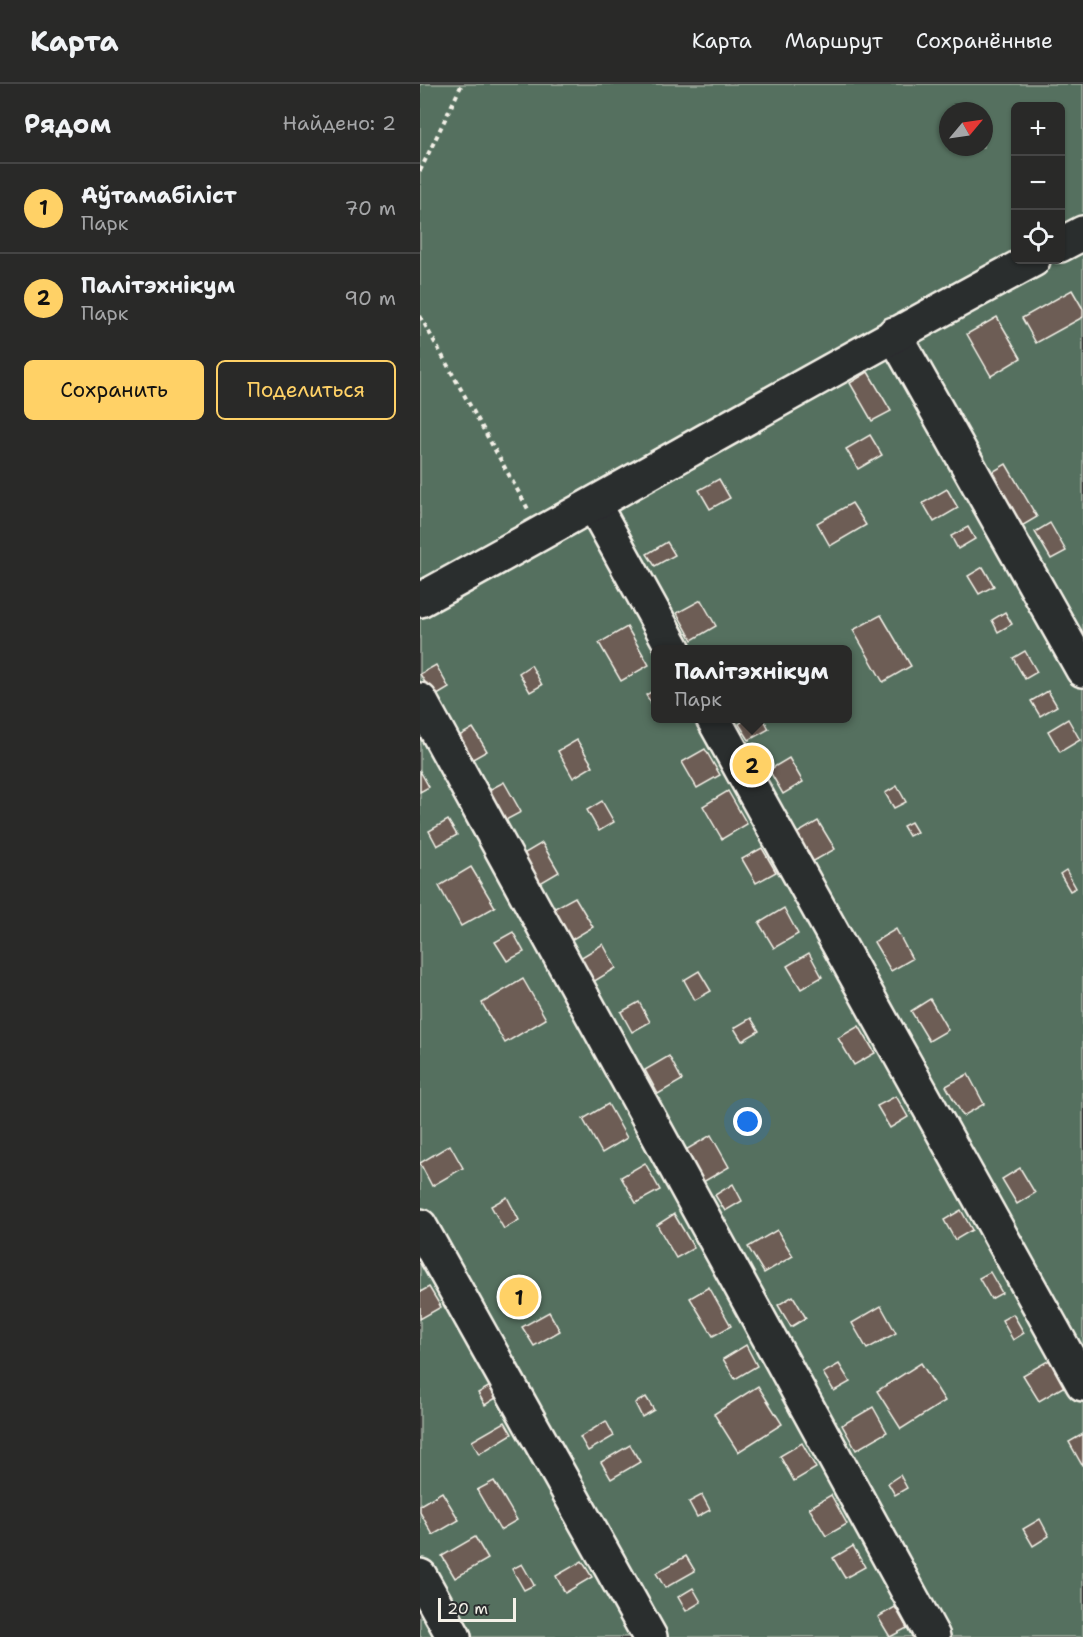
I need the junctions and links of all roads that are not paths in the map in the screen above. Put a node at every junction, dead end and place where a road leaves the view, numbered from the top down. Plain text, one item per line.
1 (1083, 233) edge
2 (1065, 242) edge
3 (1025, 264) edge
4 (894, 334) junction
5 (594, 505) junction
6 (420, 600) edge
7 (671, 645) edge
8 (1083, 670) edge
9 (420, 700) edge
10 (716, 723) edge
11 (420, 1226) edge
12 (1083, 1384) edge
13 (420, 1576) edge
14 (454, 1637) edge
15 (650, 1637) edge
16 (933, 1637) edge

1 - 2 lane
3 - 4 lane
4 - 5 lane
4 - 8 lane
5 - 6 lane
5 - 7 lane
9 - 16 lane
10 - 12 lane
11 - 15 lane
13 - 14 lane

